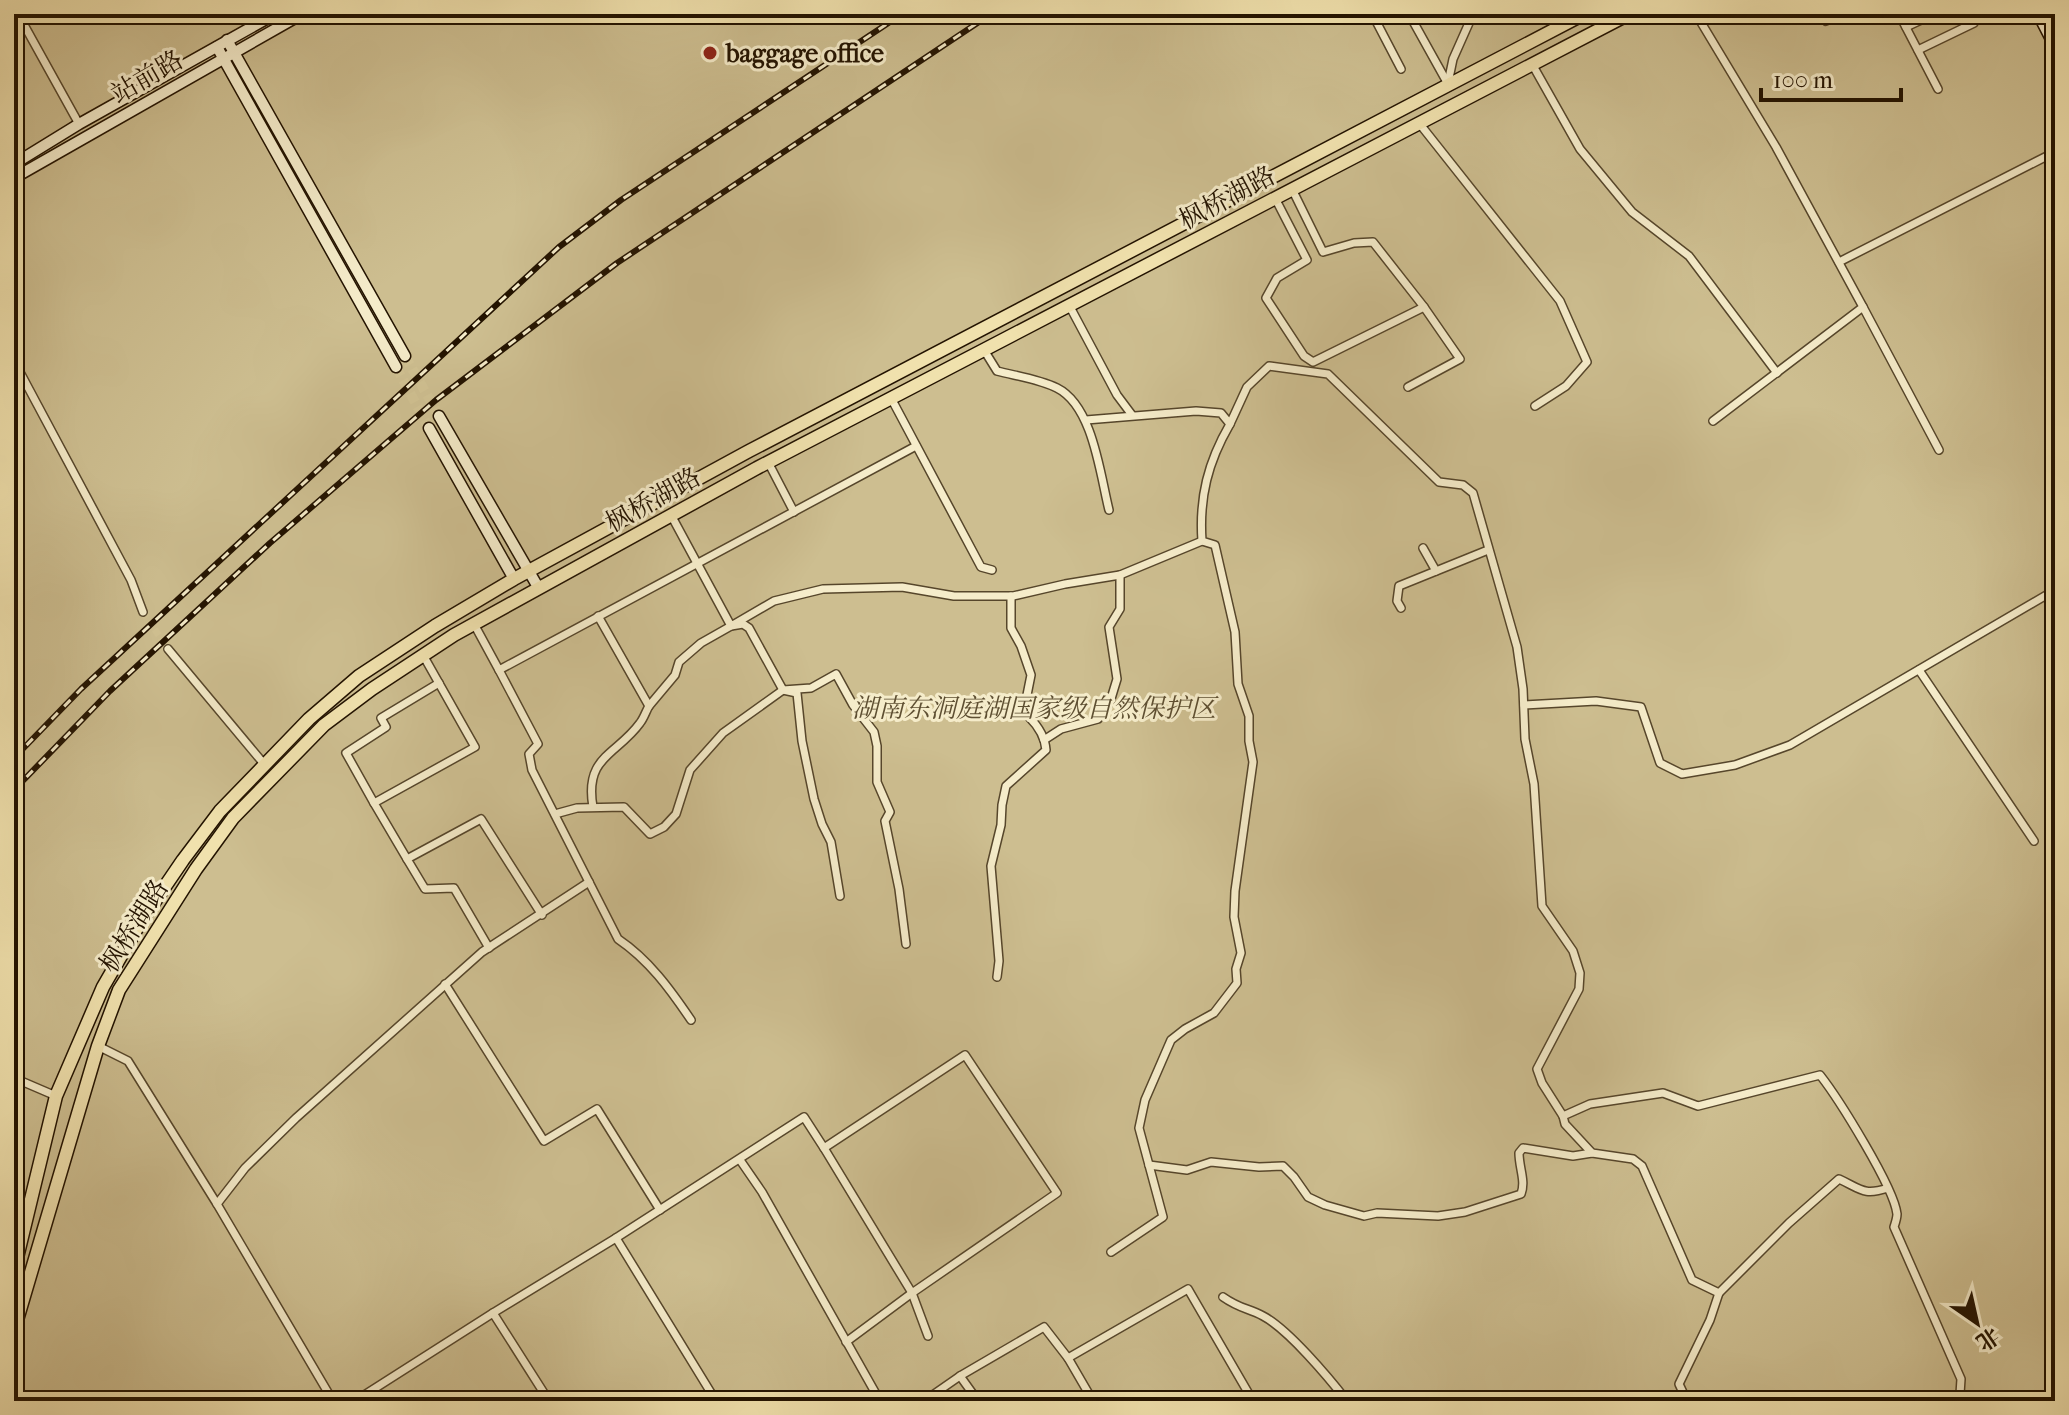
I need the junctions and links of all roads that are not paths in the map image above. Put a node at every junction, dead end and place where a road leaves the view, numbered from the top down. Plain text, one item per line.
1 (18, 14) edge
2 (275, 14) edge
3 (302, 14) edge
4 (1372, 14) edge
5 (1392, 14) edge
6 (1409, 14) edge
7 (1473, 14) edge
8 (1584, 14) edge
9 (1629, 14) edge
10 (1696, 14) edge
11 (1822, 14) edge
12 (1841, 14) edge
13 (1899, 14) edge
14 (1934, 14) edge
15 (1978, 14) edge
16 (2038, 14) edge
17 (1377, 23) junction
18 (1906, 27) junction
19 (227, 40) junction
20 (217, 47) junction
21 (2055, 47) edge
22 (1918, 50) junction
23 (235, 53) junction
24 (223, 59) junction
25 (1532, 64) junction
26 (1401, 69) dead end
27 (1448, 84) junction
28 (1938, 89) dead end
29 (1419, 123) junction
30 (79, 124) junction
31 (2055, 152) edge
32 (14, 164) edge
33 (14, 178) edge
34 (1292, 189) junction
35 (1275, 198) junction
36 (1326, 251) junction
37 (1307, 260) junction
38 (1839, 262) junction
39 (1069, 305) junction
40 (1424, 307) junction
41 (1863, 307) junction
42 (984, 350) junction
43 (405, 356) tunnel mouth
44 (14, 361) edge
45 (396, 367) tunnel mouth
46 (1777, 373) junction
47 (1408, 387) dead end
48 (891, 398) junction
49 (1535, 406) dead end
50 (1132, 415) junction
51 (439, 416) tunnel mouth
52 (1086, 420) junction
53 (1713, 421) dead end
54 (1230, 424) junction
55 (429, 428) tunnel mouth
56 (916, 446) junction
57 (1939, 450) dead end
58 (768, 462) junction
59 (1109, 510) dead end
60 (794, 512) junction
61 (671, 515) junction
62 (1202, 541) junction
63 (1423, 548) dead end
64 (1488, 550) junction
65 (697, 564) junction
66 (992, 570) dead end
67 (529, 571) junction
68 (1436, 571) junction
69 (1120, 575) junction
70 (514, 579) junction
71 (538, 587) junction
72 (2055, 590) edge
73 (1011, 596) junction
74 (1401, 608) dead end
75 (143, 612) tunnel mouth
76 (598, 616) junction
77 (474, 624) junction
78 (731, 626) junction
79 (168, 649) tunnel mouth
80 (423, 655) junction
81 (499, 670) junction
82 (1919, 670) junction
83 (439, 683) junction
84 (783, 690) junction
85 (1524, 705) junction
86 (649, 706) junction
87 (1044, 740) junction
88 (264, 764) junction
89 (374, 803) junction
90 (593, 807) junction
91 (555, 814) junction
92 (2034, 841) dead end
93 (407, 859) junction
94 (589, 882) junction
95 (840, 896) dead end
96 (542, 915) junction
97 (906, 944) dead end
98 (489, 948) junction
99 (997, 977) dead end
100 (445, 984) junction
101 (691, 1020) dead end
102 (98, 1046) junction
103 (14, 1078) edge
104 (56, 1096) junction
105 (1563, 1116) junction
106 (824, 1148) junction
107 (1592, 1153) junction
108 (740, 1160) junction
109 (1149, 1165) junction
110 (1888, 1188) junction
111 (217, 1204) junction
112 (660, 1210) junction
113 (616, 1238) junction
114 (1111, 1252) dead end
115 (14, 1270) edge
116 (912, 1293) junction
117 (1719, 1293) junction
118 (1223, 1297) dead end
119 (493, 1313) junction
120 (14, 1330) edge
121 (928, 1336) dead end
122 (846, 1342) junction
123 (1068, 1358) junction
124 (960, 1376) junction
125 (2055, 1385) edge
126 (333, 1401) edge
127 (355, 1401) edge
128 (549, 1401) edge
129 (716, 1401) edge
130 (880, 1401) edge
131 (924, 1401) edge
132 (978, 1401) edge
133 (1093, 1401) edge
134 (1253, 1401) edge
135 (1347, 1401) edge
136 (1687, 1401) edge
137 (1954, 1401) edge
138 (2049, 1401) edge

1 - 30 street
2 - 19 main road, 站前路
3 - 23 main road, 站前路
4 - 17 street
5 - 17 street
6 - 27 street
7 - 27 street
8 - 27 main road, 枫桥湖路
9 - 25 main road, 枫桥湖路
10 - 38 street
11 - 12 street
13 - 18 street
14 - 18 street
15 - 22 street
16 - 21 main road
17 - 26 street
18 - 22 street
19 - 20 main road, 站前路
19 - 23 main road
20 - 24 main road
20 - 30 main road, 站前路
22 - 28 street
23 - 24 main road, 站前路
23 - 43 main road
24 - 33 main road, 站前路
24 - 45 main road
25 - 29 main road, 枫桥湖路
25 - 46 street
27 - 67 main road, 枫桥湖路
29 - 34 main road, 枫桥湖路
29 - 49 street
30 - 32 main road, 站前路
31 - 38 street
34 - 35 main road, 枫桥湖路
34 - 36 street
35 - 37 street
35 - 39 main road, 枫桥湖路
36 - 37 street
36 - 40 street
37 - 40 street
38 - 41 street
39 - 42 main road, 枫桥湖路
39 - 50 street
40 - 47 street
41 - 46 street
41 - 57 street
42 - 48 main road, 枫桥湖路
42 - 52 street
44 - 75 street
46 - 53 street
48 - 56 street
48 - 58 main road, 枫桥湖路
50 - 52 street
50 - 54 street
51 - 67 main road
52 - 59 street
54 - 62 street
54 - 64 street
55 - 70 main road
56 - 60 street
56 - 66 street
58 - 60 street
58 - 61 main road, 枫桥湖路
60 - 65 street
61 - 65 street
61 - 71 main road, 枫桥湖路
62 - 69 street
62 - 109 street
63 - 68 street
64 - 68 street
64 - 85 street
65 - 76 street
65 - 78 street
67 - 70 main road, 枫桥湖路
67 - 71 main road
68 - 74 street
69 - 73 street
69 - 87 street
70 - 88 main road, 枫桥湖路
71 - 77 main road, 枫桥湖路
72 - 82 street
73 - 78 street
73 - 87 street
76 - 81 street
76 - 86 street
77 - 80 main road, 枫桥湖路
77 - 81 street
78 - 84 street
78 - 86 street
79 - 88 street
80 - 83 street
80 - 102 main road, 枫桥湖路
81 - 91 street
82 - 85 street
82 - 92 street
83 - 89 street
83 - 89 street
84 - 90 street
84 - 95 street
84 - 97 street
85 - 105 street
86 - 90 street
87 - 99 street
88 - 104 main road, 枫桥湖路
89 - 93 street
90 - 91 street
91 - 94 street
93 - 96 street
93 - 98 street
94 - 96 street
94 - 101 street
96 - 98 street
98 - 100 street
100 - 111 street
100 - 112 street
102 - 111 street
102 - 120 main road, 枫桥湖路
103 - 104 street
104 - 115 main road, 枫桥湖路
105 - 107 street
105 - 110 street
106 - 108 street
106 - 116 street
106 - 116 street
107 - 109 street
107 - 117 street
108 - 112 street
108 - 122 street
109 - 114 street
110 - 117 street
110 - 137 street
111 - 126 street
112 - 113 street
113 - 119 street
113 - 129 street
116 - 121 street
116 - 122 street
117 - 136 street
118 - 135 street
119 - 127 street
119 - 128 street
122 - 130 street
123 - 124 street
123 - 133 street
123 - 134 street
124 - 131 street
124 - 132 street
125 - 138 main road

